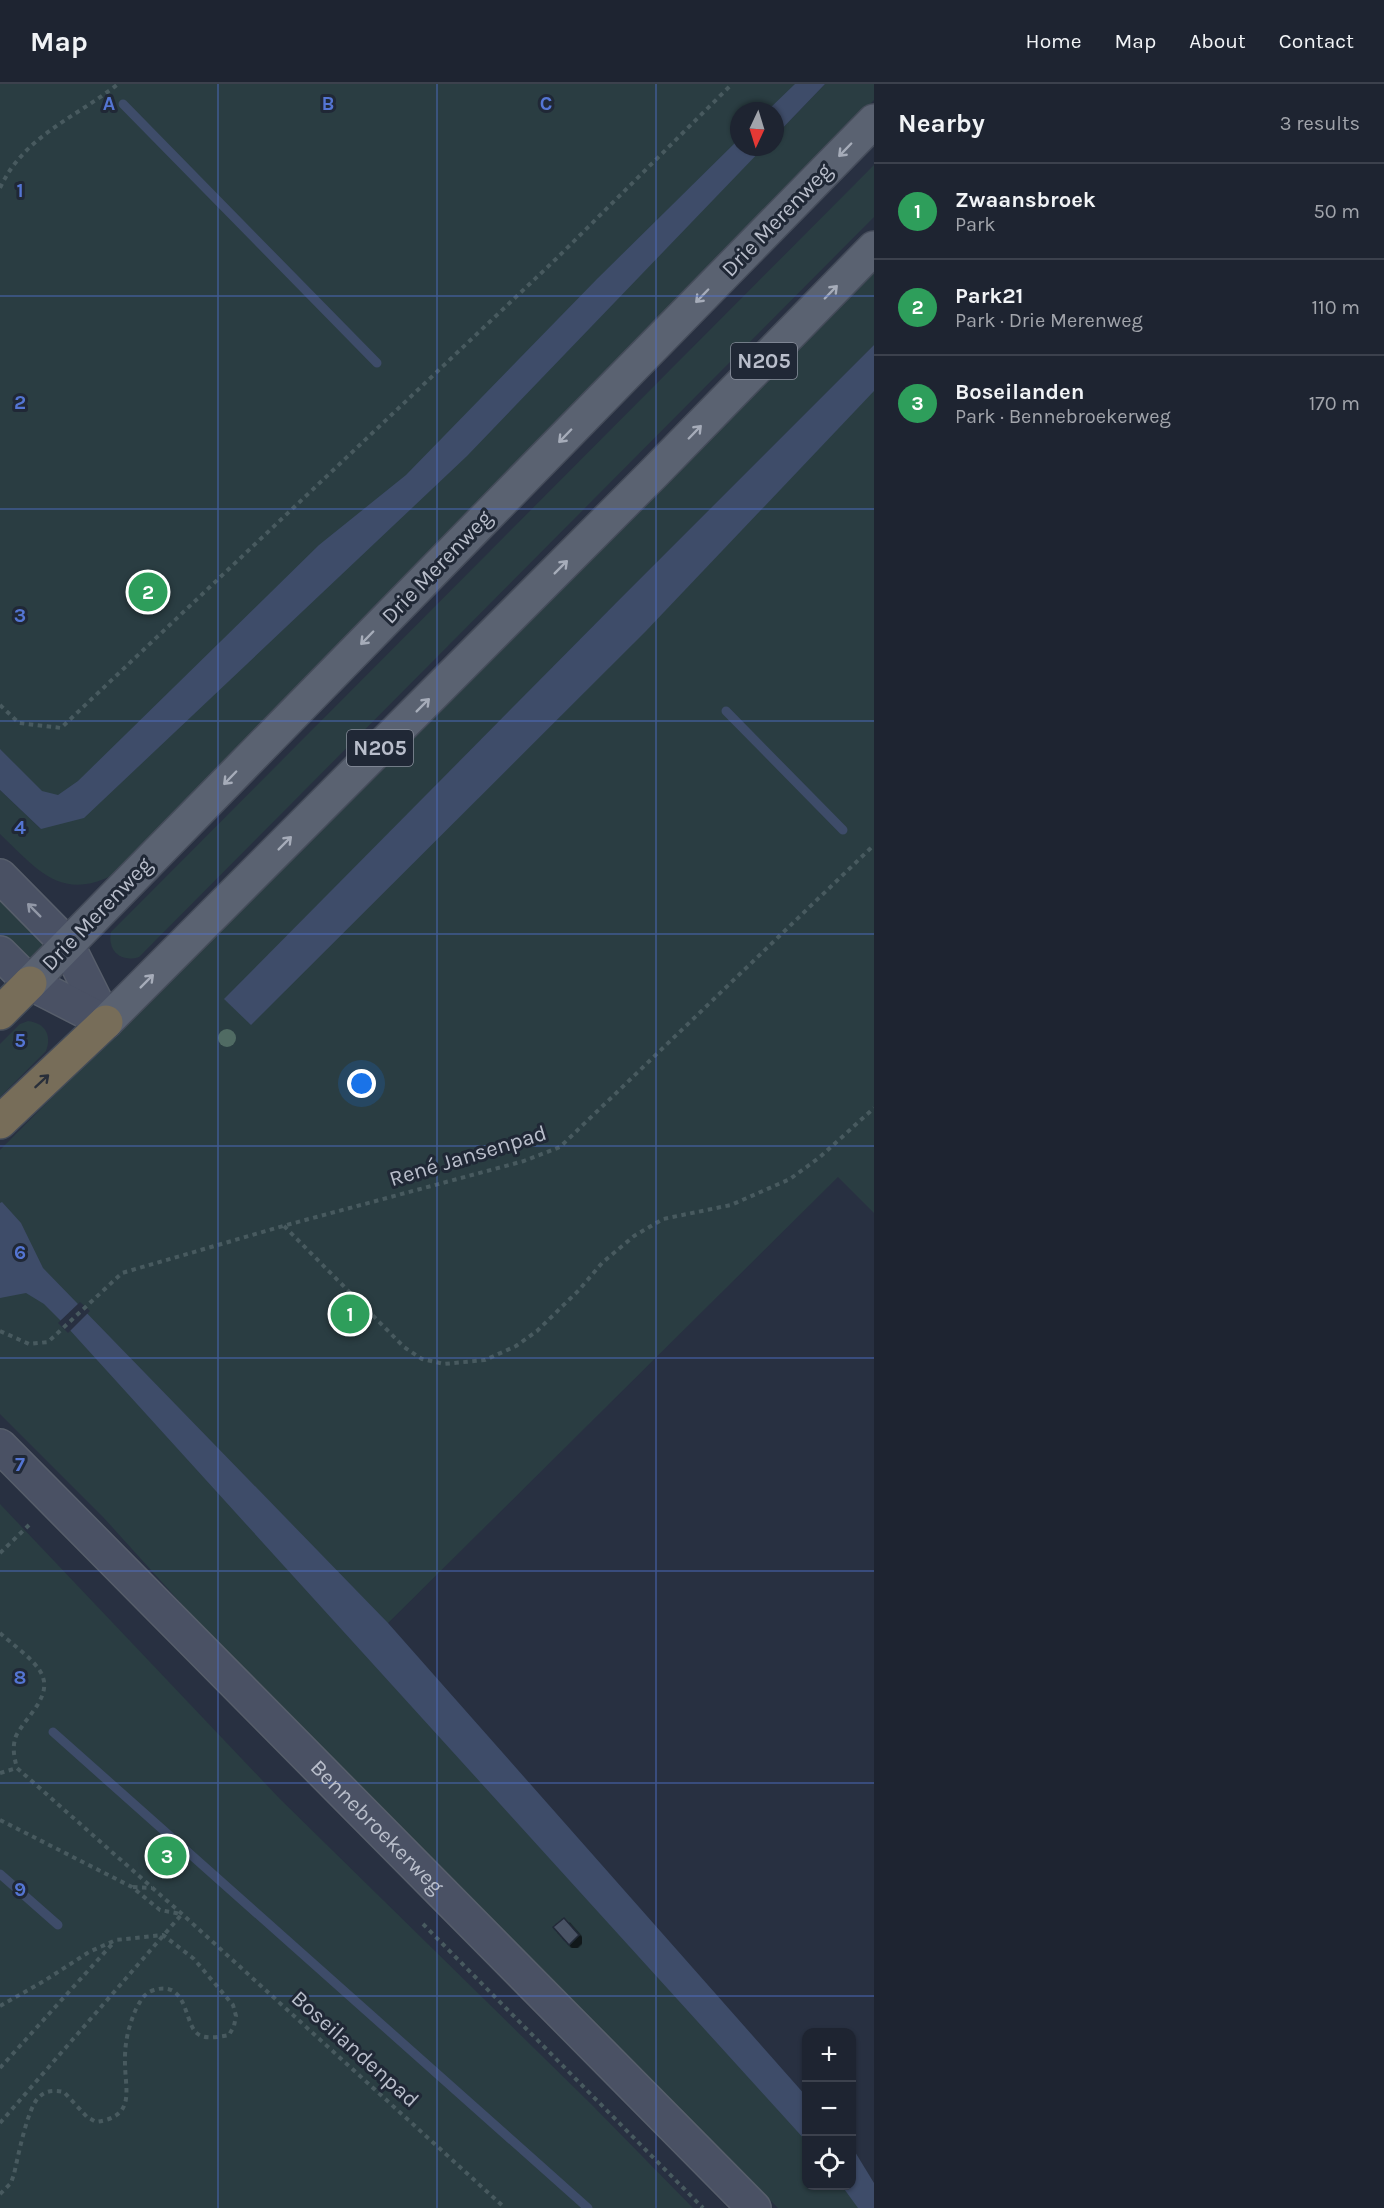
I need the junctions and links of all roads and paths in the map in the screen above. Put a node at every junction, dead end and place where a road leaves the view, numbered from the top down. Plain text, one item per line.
1 (118, 84) edge
2 (732, 84) edge
3 (874, 121) edge
4 (0, 188) edge
5 (874, 248) edge
6 (0, 705) edge
7 (874, 844) edge
8 (0, 876) edge
9 (68, 944) junction
10 (0, 953) edge
11 (30, 983) junction
12 (0, 1012) edge
13 (106, 1022) junction
14 (874, 1108) edge
15 (0, 1122) edge
16 (283, 1226) junction
17 (0, 1331) edge
18 (0, 1446) edge
19 (29, 1525) dead end
20 (0, 1553) edge
21 (0, 1633) edge
22 (17, 1768) junction
23 (0, 1773) edge
24 (0, 1820) edge
25 (132, 1887) junction
26 (153, 1888) junction
27 (182, 1914) junction
28 (163, 1935) junction
29 (116, 1940) junction
30 (0, 2006) edge
31 (0, 2068) edge
32 (0, 2123) edge
33 (0, 2194) edge
34 (506, 2208) edge
35 (754, 2208) edge

1 - 4 path
2 - 6 path
3 -> 9 main road, Drie Merenweg
13 -> 5 main road, N205
7 - 16 path, René Jansenpad
9 -> 8 street
9 - 11 main road, Drie Merenweg
9 - 13 street
10 - 11 street
11 - 12 highway, Drie Merenweg
11 - 13 street
15 -> 13 highway, N205
14 - 16 path
16 - 17 path, René Jansenpad
18 - 35 street, Bennebroekerweg
19 - 20 path
21 - 22 path
22 - 23 path
22 - 26 path, Boseilandenpad
24 - 25 path
25 - 26 path
25 - 27 path
26 - 27 path, Boseilandenpad
27 - 28 path
27 - 34 path, Boseilandenpad
28 - 29 path
28 - 32 path
28 - 33 path
29 - 30 path
29 - 31 path

